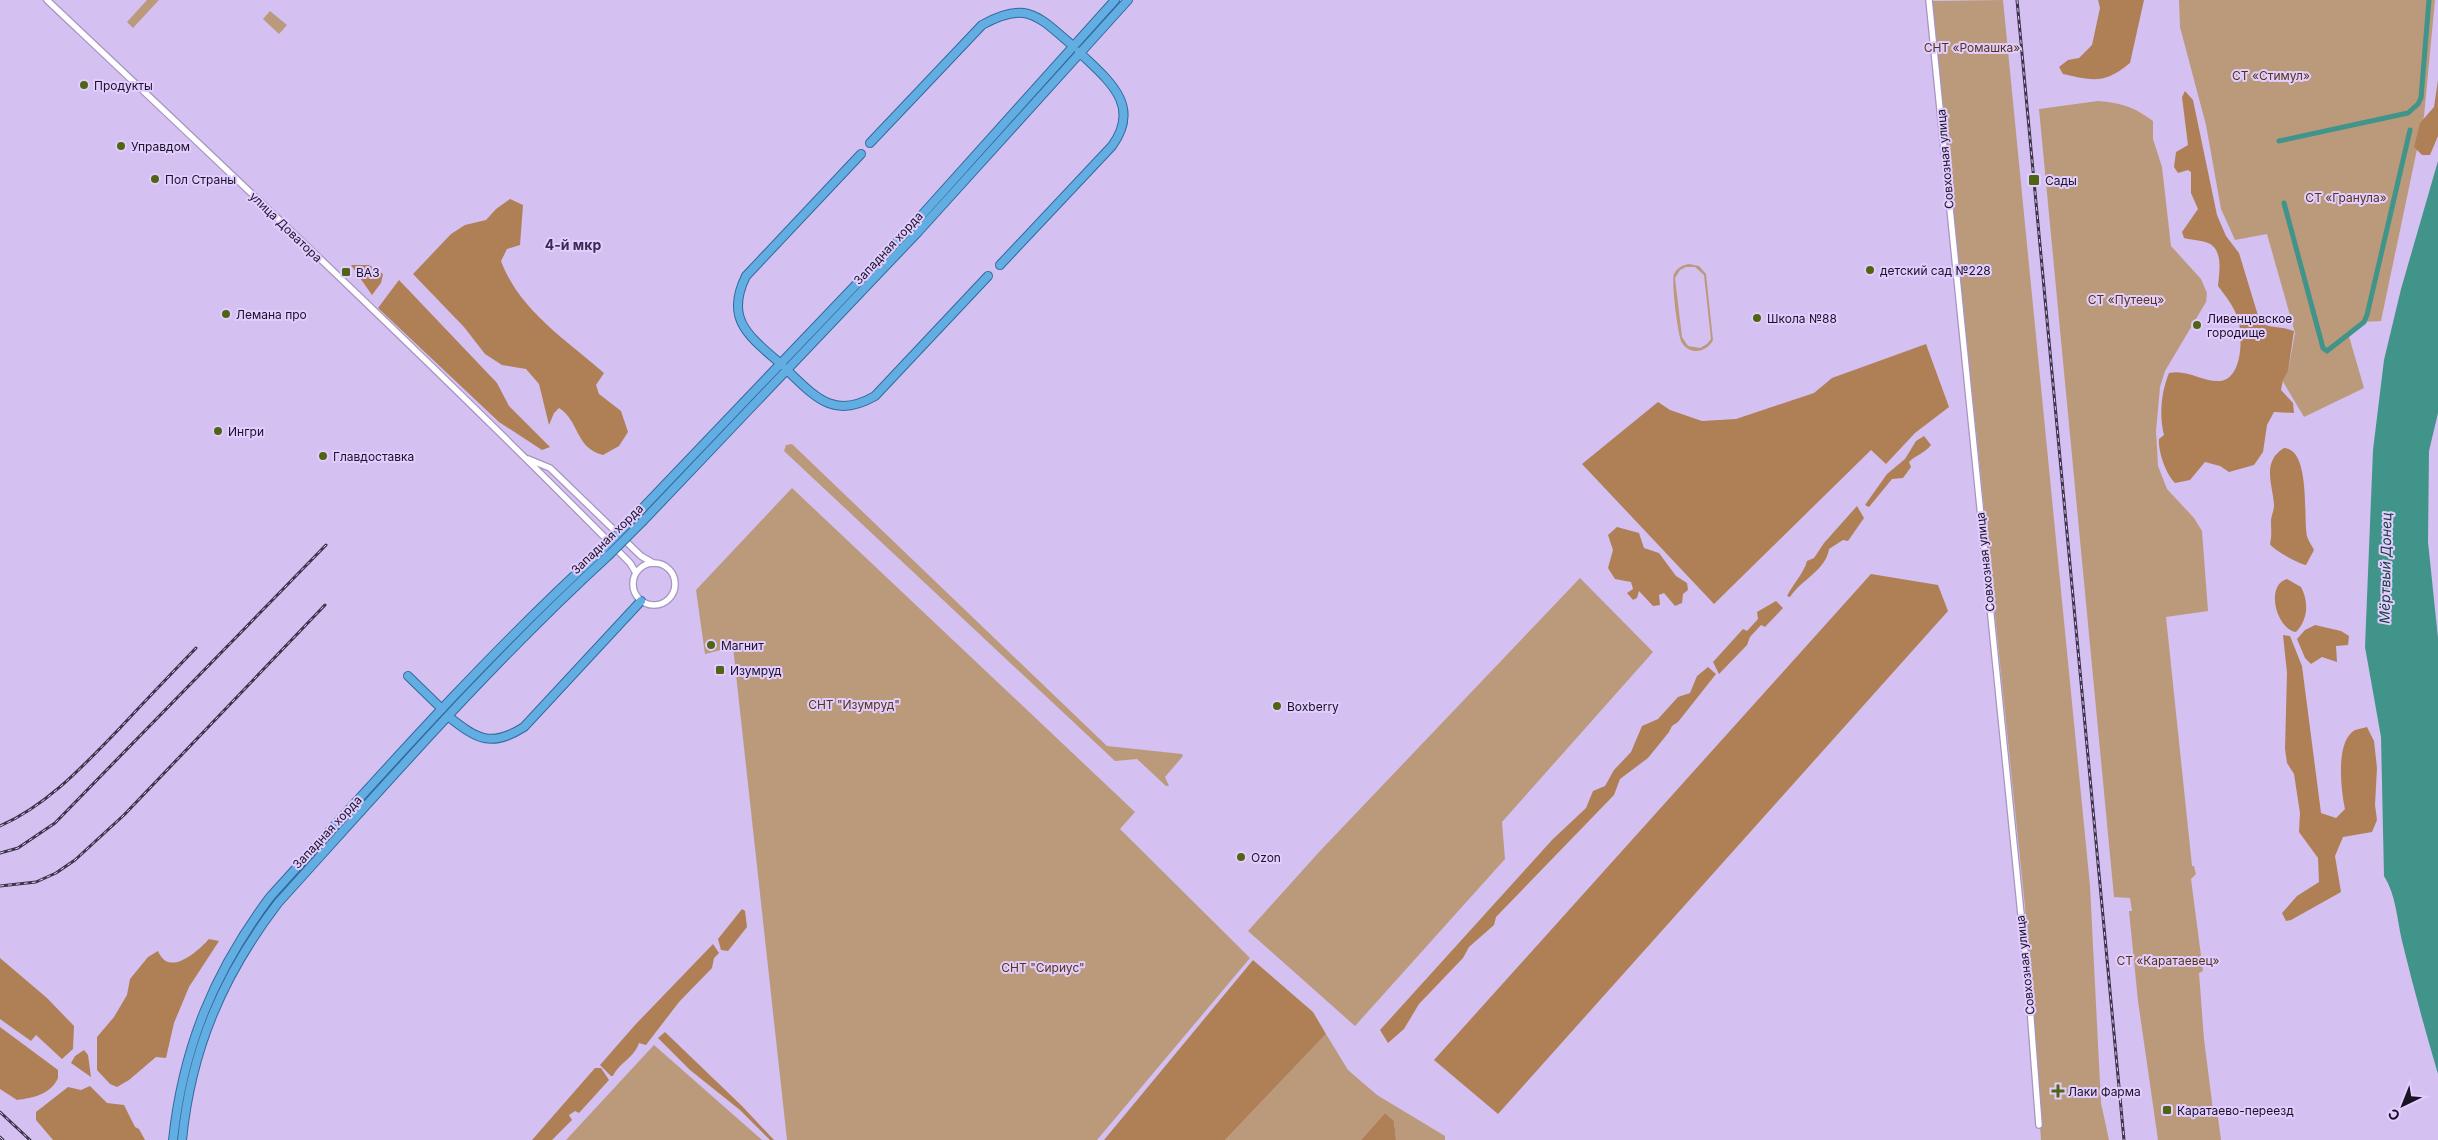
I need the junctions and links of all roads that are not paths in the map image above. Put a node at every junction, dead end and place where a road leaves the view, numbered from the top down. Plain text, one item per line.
1 (47, 0) edge
2 (1115, 0) edge
3 (1128, 0) edge
4 (1929, 0) edge
5 (1073, 46) junction
6 (1080, 52) junction
7 (870, 143) dead end
8 (861, 154) dead end
9 (1000, 264) dead end
10 (988, 276) dead end
11 (782, 364) junction
12 (788, 371) junction
13 (523, 457) junction
14 (653, 562) junction
15 (636, 573) junction
16 (641, 600) junction
17 (408, 676) dead end
18 (442, 710) junction
19 (449, 717) junction
20 (2039, 1125) dead end
21 (173, 1140) edge
22 (182, 1140) edge

1 - 13 street, улица Доватора
2 - 5 highway, Западная хорда
3 - 6 highway, Западная хорда
4 - 20 street, Совхозная улица
5 - 7 highway
5 - 11 highway, Западная хорда
6 - 9 highway
6 - 12 highway, Западная хорда
8 - 11 highway
10 - 12 highway
11 - 18 highway, Западная хорда, bridge
12 - 19 highway, Западная хорда, bridge
13 - 14 street, улица Доватора
13 - 15 street, улица Доватора
14 - 15 street
14 - 16 street
15 - 16 street
16 - 19 highway
17 - 18 highway
18 - 21 highway, Западная хорда
19 - 22 highway, Западная хорда

